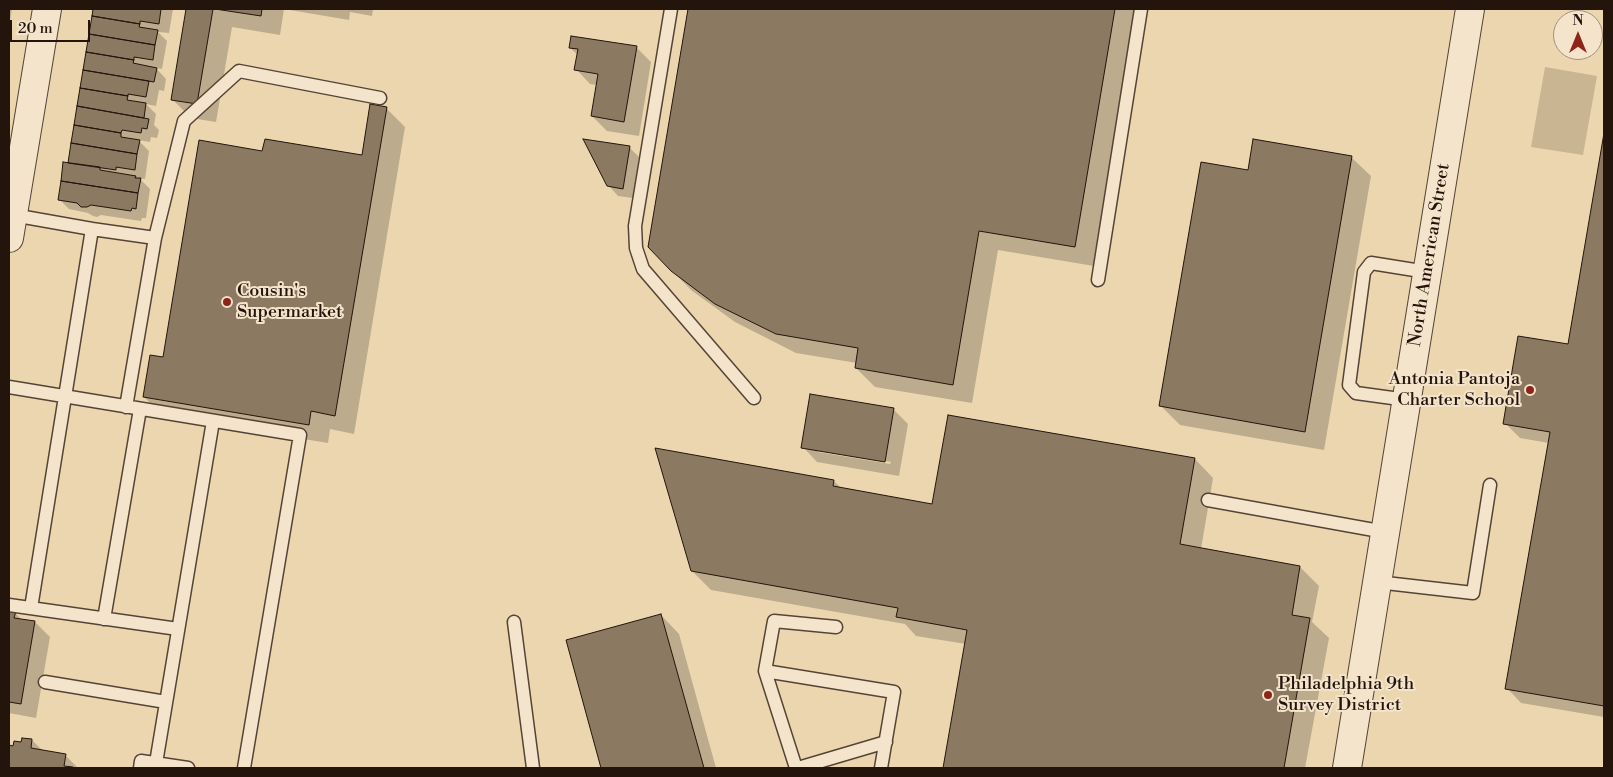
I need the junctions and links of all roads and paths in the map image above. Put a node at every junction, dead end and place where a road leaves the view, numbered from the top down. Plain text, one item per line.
1 (47, 9) edge
2 (671, 9) edge
3 (1141, 9) edge
4 (1470, 9) edge
5 (380, 98) dead end
6 (11, 226) edge
7 (92, 229) junction
8 (155, 238) junction
9 (1427, 272) junction
10 (1098, 280) dead end
11 (9, 387) edge
12 (64, 396) junction
13 (754, 398) dead end
14 (1406, 400) junction
15 (126, 407) junction
16 (140, 409) junction
17 (213, 421) junction
18 (1490, 485) dead end
19 (1208, 500) dead end
20 (1385, 532) junction
21 (1377, 582) junction
22 (9, 605) edge
23 (31, 608) junction
24 (104, 618) junction
25 (514, 622) dead end
26 (836, 627) dead end
27 (178, 629) junction
28 (765, 671) junction
29 (45, 682) dead end
30 (166, 702) junction
31 (886, 742) junction
32 (156, 763) junction
33 (140, 768) edge
34 (188, 768) edge
35 (244, 768) edge
36 (533, 768) edge
37 (797, 768) edge
38 (881, 768) edge
39 (1347, 768) edge

1 - 6 street
2 - 13 lane
3 - 10 lane
4 - 9 street, North American Street
5 - 8 lane
6 - 7 lane
7 - 8 lane
7 - 12 lane
8 - 15 lane
9 - 14 street, North American Street
9 - 14 lane
11 - 12 lane
12 - 15 lane
12 - 23 lane
14 - 20 street, North American Street
15 - 16 lane
16 - 17 lane
16 - 24 lane
17 - 27 lane
17 - 35 lane
18 - 21 lane
19 - 20 lane
20 - 21 street, North American Street
21 - 39 street, North American Street
22 - 23 lane
23 - 24 lane
24 - 27 lane
25 - 36 lane
26 - 28 lane
27 - 30 lane
28 - 31 lane
28 - 37 lane
29 - 30 lane
30 - 32 lane
31 - 37 lane
31 - 38 lane
32 - 33 lane
32 - 34 lane

